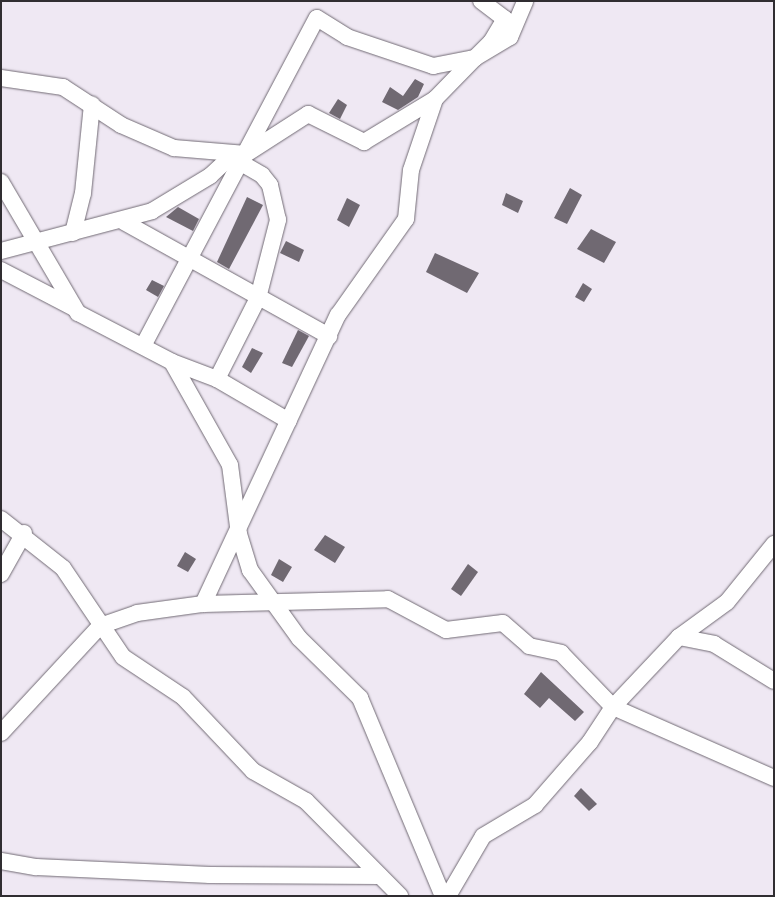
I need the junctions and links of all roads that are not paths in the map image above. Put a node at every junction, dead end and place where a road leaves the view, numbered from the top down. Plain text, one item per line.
1 (525, 1) edge
2 (485, 3) edge
3 (507, 29) junction
4 (475, 58) junction
5 (1, 78) edge
6 (435, 99) junction
7 (92, 104) junction
8 (240, 157) junction
9 (1, 182) edge
10 (124, 222) junction
11 (72, 233) junction
12 (38, 241) junction
13 (1, 251) edge
14 (189, 260) junction
15 (1, 270) edge
16 (258, 298) junction
17 (74, 308) junction
18 (329, 336) junction
19 (143, 346) junction
20 (172, 362) junction
21 (217, 380) junction
22 (289, 421) junction
23 (1, 519) edge
24 (24, 533) junction
25 (239, 534) junction
26 (774, 544) edge
27 (1, 574) edge
28 (203, 604) junction
29 (272, 605) junction
30 (100, 626) junction
31 (679, 636) junction
32 (774, 681) edge
33 (613, 707) junction
34 (1, 733) edge
35 (774, 778) edge
36 (1, 861) edge
37 (380, 876) junction
38 (400, 896) edge
39 (443, 896) edge
40 (448, 896) edge

1 - 3 street
2 - 3 street
3 - 4 street
4 - 6 street
4 - 8 street
5 - 7 street
6 - 8 street
6 - 18 street
7 - 8 street
7 - 11 street
8 - 10 street
8 - 14 street
8 - 16 street
9 - 12 street
10 - 11 street
10 - 14 street
11 - 12 street
12 - 13 street
12 - 17 street
14 - 16 street
14 - 19 street
15 - 17 street
16 - 18 street
16 - 21 street
17 - 19 street
18 - 22 street
19 - 20 street
20 - 21 street
20 - 25 street
21 - 22 street
22 - 25 street
23 - 24 street
24 - 27 street
24 - 30 street
25 - 28 street
25 - 29 street
26 - 31 street
28 - 29 street
28 - 30 street
29 - 33 street
29 - 39 street
30 - 34 street
30 - 37 street
31 - 32 street
31 - 33 street
33 - 35 street
33 - 40 street
36 - 37 street
37 - 38 street

